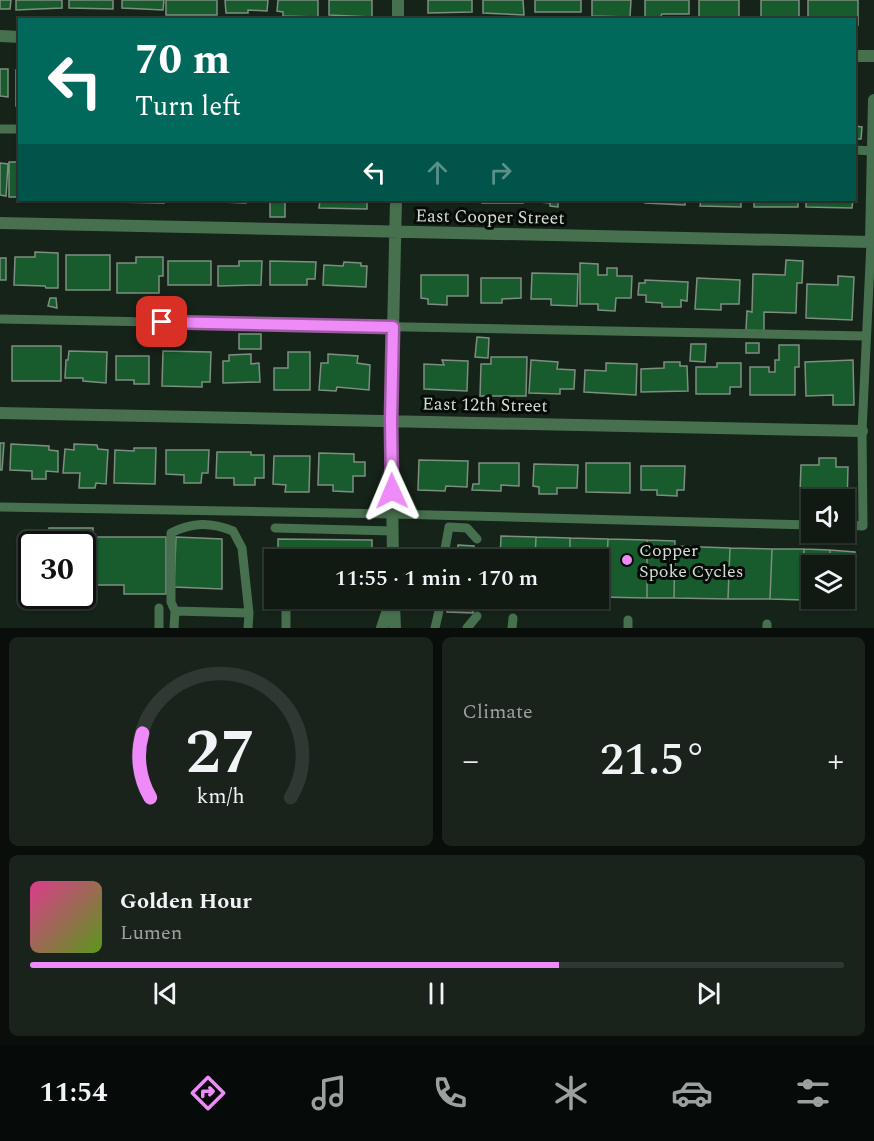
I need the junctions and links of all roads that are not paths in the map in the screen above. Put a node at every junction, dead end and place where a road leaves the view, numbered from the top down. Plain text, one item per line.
1 (398, 0) edge
2 (398, 18) edge
3 (0, 36) edge
4 (18, 37) edge
5 (856, 56) edge
6 (874, 56) edge
7 (874, 100) edge
8 (874, 127) edge
9 (0, 129) edge
10 (18, 129) edge
11 (856, 150) edge
12 (873, 151) edge
13 (396, 201) edge
14 (873, 214) edge
15 (0, 223) edge
16 (396, 233) junction
17 (871, 243) junction
18 (0, 320) edge
19 (393, 327) junction
20 (866, 336) junction
21 (0, 413) edge
22 (391, 421) junction
23 (862, 431) junction
24 (0, 507) edge
25 (392, 514) junction
26 (801, 525) edge
27 (855, 526) edge
28 (275, 528) dead end
29 (393, 531) junction
30 (477, 539) dead end
31 (393, 549) edge
32 (445, 549) edge
33 (159, 609) dead end
34 (286, 609) edge
35 (389, 609) edge
36 (394, 609) edge
37 (439, 609) edge
38 (175, 611) junction
39 (249, 613) junction
40 (513, 618) dead end
41 (438, 626) edge
42 (159, 628) edge
43 (174, 628) edge
44 (248, 628) edge
45 (286, 628) edge
46 (382, 628) edge
47 (395, 628) edge
48 (467, 628) edge
49 (477, 628) edge
50 (512, 628) edge

1 - 2 street
3 - 4 street
5 - 6 street
7 - 8 street
8 - 12 street
9 - 10 lane
11 - 12 lane
12 - 14 street
13 - 16 street
14 - 17 street
15 - 16 street, East Cooper Street
16 - 17 street, East Cooper Street
16 - 19 street
17 - 20 lane
18 - 19 lane
19 - 20 lane
19 - 22 street
20 - 23 lane
21 - 22 street, East 12th Street
22 - 23 street, East 12th Street
22 - 25 street
23 - 27 lane
24 - 25 lane
25 - 26 lane
25 - 29 street
28 - 29 lane
29 - 31 street
30 - 32 lane
33 - 42 lane
34 - 45 lane
35 - 46 street
36 - 47 street
37 - 41 lane
38 - 39 lane
38 - 39 lane
38 - 43 lane
39 - 44 lane
40 - 50 lane
48 - 49 lane

